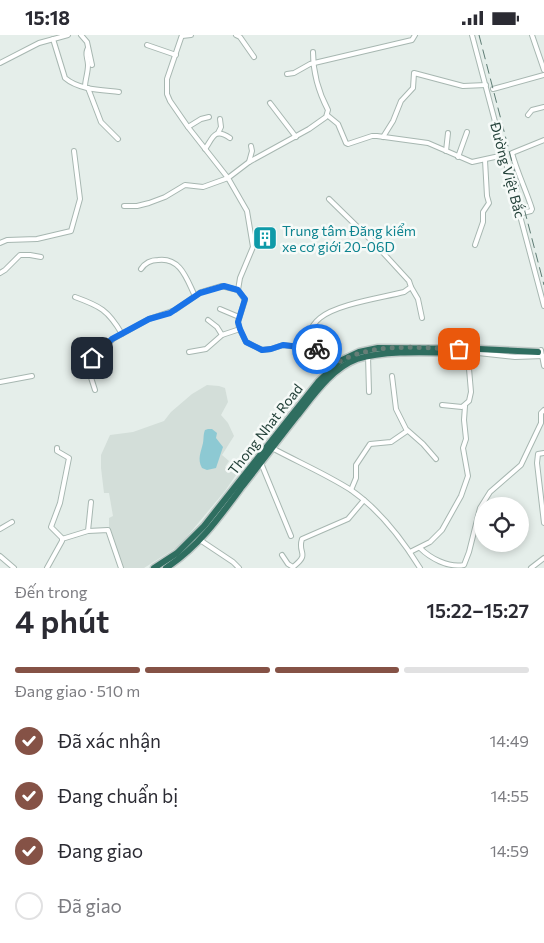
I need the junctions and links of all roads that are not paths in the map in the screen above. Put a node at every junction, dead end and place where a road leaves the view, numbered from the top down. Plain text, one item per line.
1 (68, 35) edge
2 (81, 35) edge
3 (182, 35) edge
4 (191, 35) edge
5 (236, 35) edge
6 (415, 35) edge
7 (472, 35) edge
8 (532, 35) edge
9 (53, 39) junction
10 (147, 45) dead end
11 (88, 49) junction
12 (313, 52) dead end
13 (176, 55) junction
14 (254, 57) dead end
15 (0, 63) edge
16 (314, 63) junction
17 (92, 65) dead end
18 (544, 70) edge
19 (287, 74) dead end
20 (544, 75) edge
21 (486, 85) junction
22 (86, 87) junction
23 (493, 89) dead end
24 (119, 92) dead end
25 (270, 103) dead end
26 (544, 107) edge
27 (327, 115) junction
28 (528, 115) dead end
29 (209, 117) dead end
30 (220, 119) dead end
31 (188, 127) junction
32 (466, 132) dead end
33 (218, 133) junction
34 (448, 133) dead end
35 (296, 137) junction
36 (383, 137) junction
37 (230, 138) dead end
38 (118, 139) dead end
39 (543, 142) edge
40 (251, 146) dead end
41 (205, 149) junction
42 (74, 151) dead end
43 (446, 151) junction
44 (504, 155) junction
45 (458, 157) junction
46 (485, 160) junction
47 (249, 162) junction
48 (228, 178) junction
49 (329, 199) dead end
50 (124, 206) dead end
51 (519, 214) junction
52 (0, 243) edge
53 (475, 245) dead end
54 (41, 257) dead end
55 (141, 269) dead end
56 (0, 273) edge
57 (411, 287) junction
58 (238, 290) junction
59 (195, 296) junction
60 (74, 297) dead end
61 (544, 306) edge
62 (220, 309) dead end
63 (240, 317) junction
64 (422, 317) dead end
65 (208, 320) dead end
66 (240, 329) junction
67 (122, 334) junction
68 (222, 335) junction
69 (328, 351) junction
70 (478, 351) junction
71 (189, 352) dead end
72 (541, 353) edge
73 (368, 356) junction
74 (468, 357) dead end
75 (342, 363) junction
76 (544, 366) edge
77 (32, 376) dead end
78 (392, 376) dead end
79 (0, 382) edge
80 (95, 390) dead end
81 (369, 392) dead end
82 (442, 405) dead end
83 (465, 405) junction
84 (544, 410) edge
85 (407, 431) junction
86 (270, 446) junction
87 (57, 447) dead end
88 (544, 453) edge
89 (436, 459) dead end
90 (261, 463) junction
91 (351, 490) junction
92 (364, 500) junction
93 (91, 501) dead end
94 (12, 522) dead end
95 (544, 523) edge
96 (0, 529) edge
97 (88, 531) junction
98 (291, 536) dead end
99 (62, 539) junction
100 (200, 540) junction
101 (420, 548) junction
102 (410, 552) junction
103 (0, 555) edge
104 (282, 555) dead end
105 (544, 558) edge
106 (171, 567) edge
107 (14, 568) edge
108 (48, 568) edge
109 (121, 568) edge
110 (154, 568) edge
111 (239, 568) edge
112 (420, 568) edge
113 (531, 568) edge

1 - 9 street
2 - 11 street
3 - 4 street
3 - 13 street
5 - 14 street
6 - 16 street
7 - 21 street, Đường Việt Bắc
8 - 18 street
9 - 15 street
9 - 22 street
10 - 13 street
11 - 17 street
11 - 22 street
12 - 16 street
13 - 31 street
16 - 19 street
16 - 27 street
20 - 23 street
21 - 36 street
21 - 44 street, Đường Việt Bắc
22 - 24 street
22 - 38 street
25 - 35 street
26 - 28 street
27 - 35 street
27 - 36 street
29 - 31 street
30 - 33 street
31 - 41 street
32 - 45 street
33 - 37 street
33 - 41 street
34 - 43 street
35 - 47 street
36 - 43 street
39 - 51 street
40 - 47 street
41 - 48 street
42 - 52 street
43 - 45 street
44 - 46 street
44 - 51 street, Đường Việt Bắc
45 - 46 street
46 - 53 street
47 - 48 street
48 - 50 street
48 - 58 street
49 - 57 street
51 - 61 street, Đường Việt Bắc
54 - 56 street
55 - 59 street
57 - 64 street
57 - 69 street
58 - 59 street
58 - 63 street
59 - 67 street
60 - 67 street
62 - 63 street
63 - 66 street
65 - 68 street
66 - 68 street
66 - 69 street
67 - 80 street
68 - 71 street
69 - 75 street
70 - 72 highway, Thong Nhat Road
70 - 73 highway, Thong Nhat Road
70 - 75 highway, Thong Nhat Road
72 - 76 street
73 - 75 highway, Thong Nhat Road
73 - 81 street
74 - 83 street
75 - 86 highway, Thong Nhat Road
77 - 79 street
78 - 85 street
82 - 83 street
83 - 101 street
84 - 101 street
85 - 89 street
85 - 91 street
86 - 90 highway, Thong Nhat Road
86 - 91 street
86 - 110 highway, Thong Nhat Road
87 - 99 street
88 - 95 street
90 - 98 street
90 - 100 highway, Thong Nhat Road
91 - 92 street
92 - 102 street
92 - 104 street
93 - 97 street
94 - 96 street
97 - 99 street
97 - 109 street
99 - 108 street
100 - 106 highway, Thong Nhat Road
100 - 111 street
101 - 102 street
102 - 112 street
103 - 107 street
105 - 113 street

